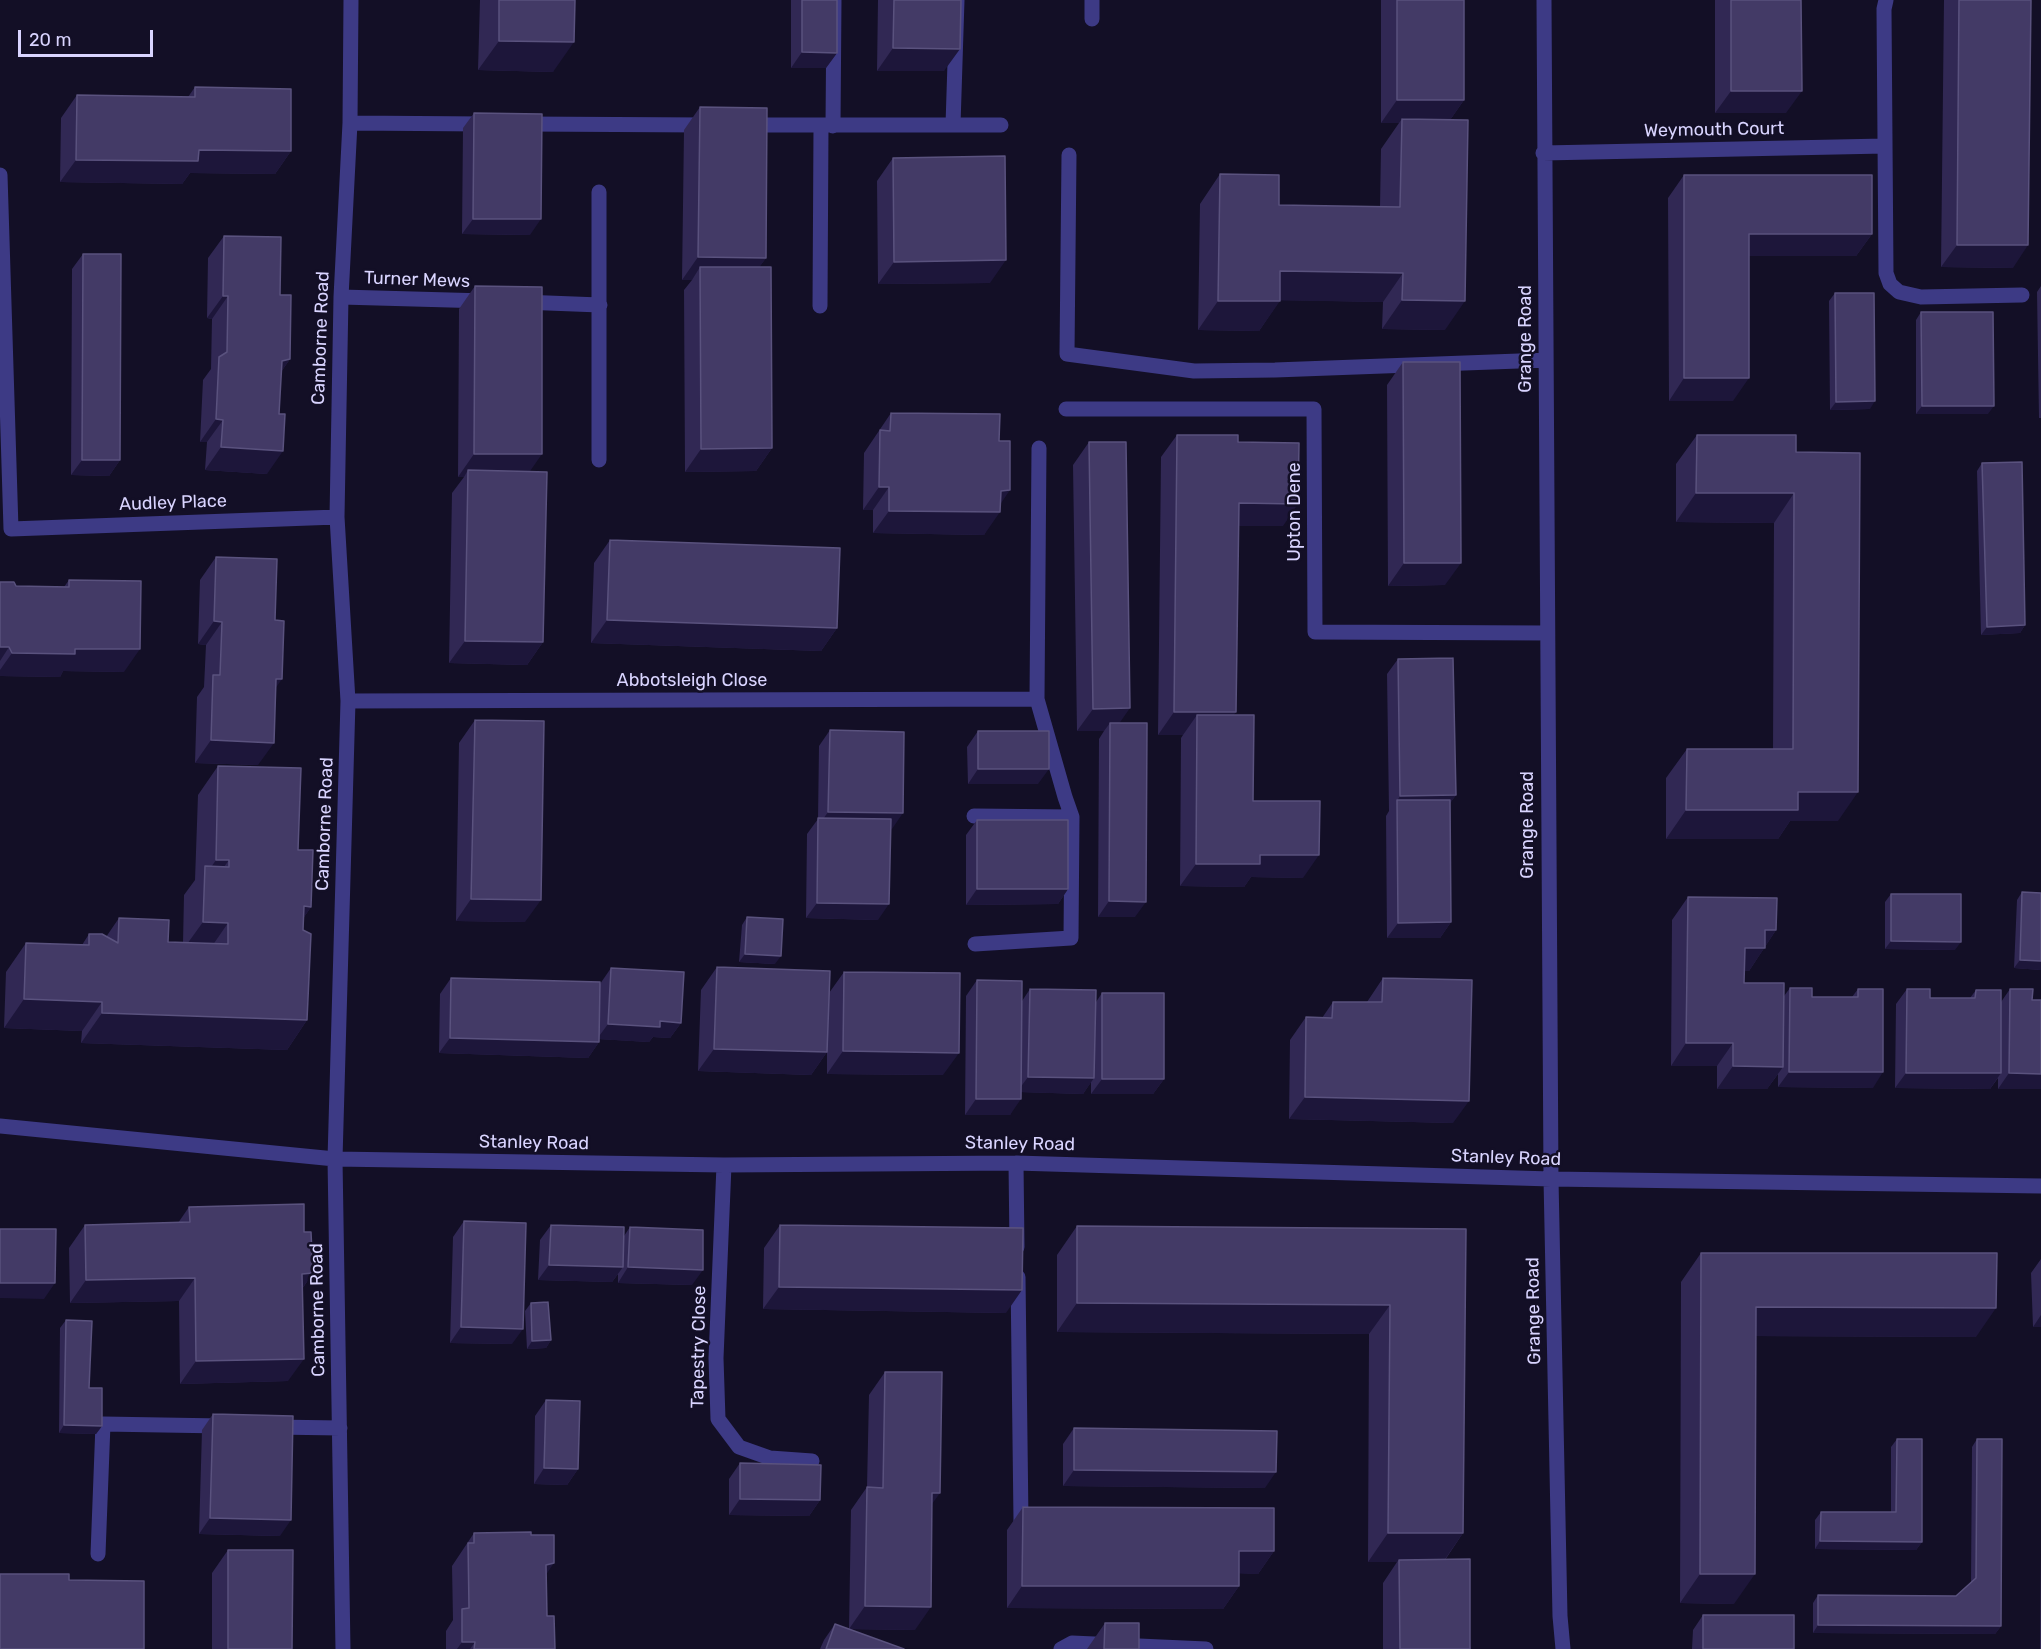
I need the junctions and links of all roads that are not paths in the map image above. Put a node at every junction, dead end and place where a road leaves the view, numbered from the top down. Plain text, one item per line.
1 (351, 0) edge
2 (834, 0) edge
3 (957, 0) edge
4 (1092, 0) edge
5 (1544, 0) edge
6 (1886, 0) edge
7 (1092, 19) dead end
8 (350, 123) junction
9 (1001, 125) dead end
10 (827, 126) junction
11 (953, 126) junction
12 (1885, 146) junction
13 (1544, 153) junction
14 (1069, 155) dead end
15 (0, 175) edge
16 (599, 192) dead end
17 (2022, 296) dead end
18 (341, 297) junction
19 (600, 304) junction
20 (820, 306) dead end
21 (1546, 360) junction
22 (1066, 409) dead end
23 (1039, 448) dead end
24 (599, 460) dead end
25 (336, 517) junction
26 (5, 529) edge
27 (1546, 633) junction
28 (1037, 699) junction
29 (348, 701) junction
30 (974, 816) dead end
31 (1072, 817) junction
32 (975, 944) dead end
33 (0, 1126) edge
34 (335, 1159) junction
35 (1016, 1163) junction
36 (724, 1166) junction
37 (1551, 1179) junction
38 (2041, 1186) edge
39 (234, 1426) edge
40 (257, 1427) edge
41 (340, 1428) junction
42 (812, 1461) dead end
43 (1044, 1521) edge
44 (98, 1554) dead end
45 (344, 1649) edge
46 (1062, 1649) edge
47 (1206, 1649) edge
48 (1563, 1649) edge

1 - 8 street, Camborne Road
2 - 10 street
3 - 11 street
4 - 7 street
5 - 13 street, Grange Road
6 - 12 street
8 - 10 street
8 - 18 street, Camborne Road
9 - 11 street
10 - 11 street
10 - 20 street
12 - 13 street, Weymouth Court
12 - 17 street
13 - 21 street, Grange Road
14 - 21 street
15 - 26 street, Audley Place
16 - 19 street
18 - 19 street, Turner Mews
18 - 25 street, Camborne Road
19 - 24 street
21 - 27 street, Grange Road
22 - 27 street, Upton Dene
23 - 28 street
25 - 26 street, Audley Place
25 - 29 street, Camborne Road
27 - 37 street, Grange Road
28 - 29 street, Abbotsleigh Close
28 - 31 street
29 - 34 street, Camborne Road
30 - 31 street
31 - 32 street
33 - 34 street, Stanley Road
34 - 36 street, Stanley Road
34 - 41 street, Camborne Road
35 - 36 street, Stanley Road
35 - 37 street, Stanley Road
35 - 43 street
36 - 42 street, Tapestry Close
37 - 38 street, Stanley Road
37 - 48 street, Grange Road
39 - 44 street
40 - 41 street
41 - 45 street, Camborne Road
46 - 47 street

